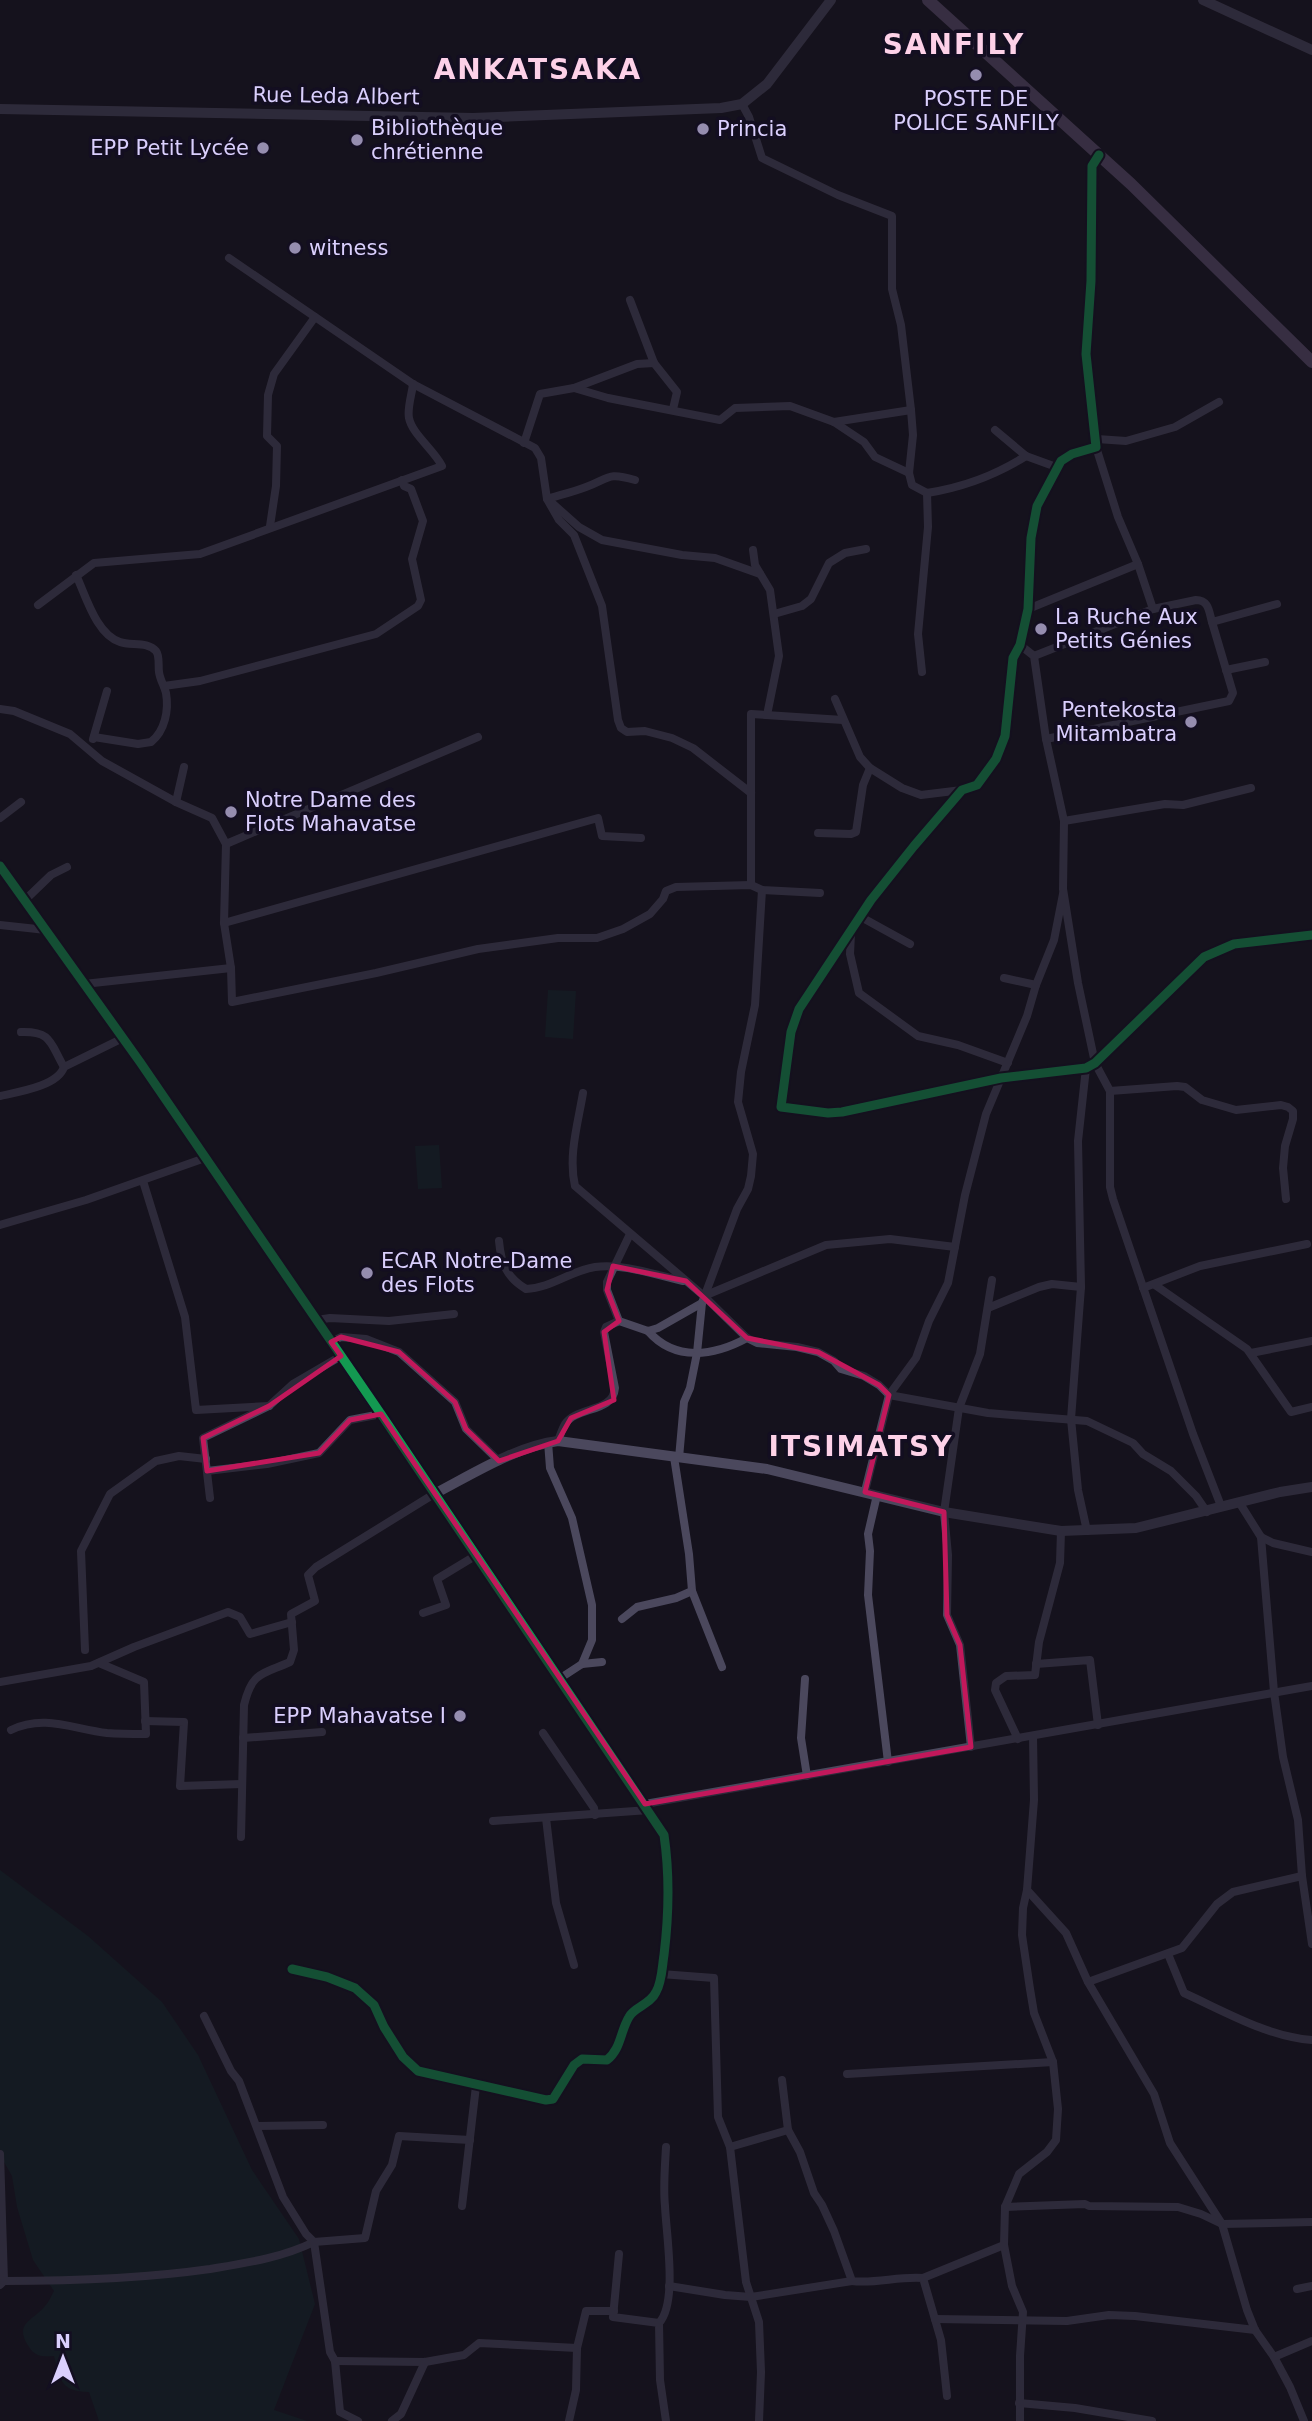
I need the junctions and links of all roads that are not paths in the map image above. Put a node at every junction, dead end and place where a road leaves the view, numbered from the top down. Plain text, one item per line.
1 (831, 0) edge
2 (928, 0) edge
3 (1203, 0) edge
4 (1312, 51) edge
5 (742, 104) junction
6 (0, 109) edge
7 (1099, 155) junction
8 (229, 258) dead end
9 (629, 300) dead end
10 (315, 317) junction
11 (1312, 362) edge
12 (654, 363) junction
13 (413, 384) junction
14 (574, 388) junction
15 (1219, 402) dead end
16 (673, 409) junction
17 (911, 411) junction
18 (834, 422) junction
19 (995, 430) dead end
20 (524, 443) junction
21 (1096, 443) junction
22 (1026, 456) junction
23 (1059, 468) junction
24 (909, 473) junction
25 (402, 480) junction
26 (635, 480) dead end
27 (927, 493) junction
28 (547, 499) junction
29 (270, 526) junction
30 (866, 549) dead end
31 (753, 550) dead end
32 (1138, 564) junction
33 (760, 574) junction
34 (76, 575) junction
35 (1277, 604) dead end
36 (38, 605) dead end
37 (1153, 609) junction
38 (1028, 610) junction
39 (775, 614) junction
40 (1212, 622) junction
41 (1020, 645) junction
42 (1034, 656) junction
43 (1265, 662) dead end
44 (1226, 670) junction
45 (922, 672) dead end
46 (164, 686) junction
47 (107, 691) dead end
48 (835, 699) dead end
49 (0, 709) edge
50 (767, 715) junction
51 (843, 720) junction
52 (94, 737) junction
53 (478, 737) dead end
54 (1046, 739) junction
55 (85, 745) junction
56 (184, 767) dead end
57 (870, 768) junction
58 (1251, 788) dead end
59 (962, 790) junction
60 (751, 793) junction
61 (21, 802) dead end
62 (176, 802) junction
63 (0, 818) edge
64 (1064, 821) junction
65 (818, 833) dead end
66 (641, 838) dead end
67 (226, 844) junction
68 (0, 866) edge
69 (67, 867) dead end
70 (751, 885) junction
71 (1063, 889) junction
72 (762, 890) junction
73 (820, 893) dead end
74 (25, 900) junction
75 (861, 917) junction
76 (224, 923) junction
77 (0, 925) edge
78 (46, 930) junction
79 (851, 933) junction
80 (1312, 935) edge
81 (910, 944) dead end
82 (231, 968) junction
83 (1004, 978) dead end
84 (84, 984) junction
85 (1036, 985) junction
86 (22, 1032) dead end
87 (122, 1038) junction
88 (1008, 1063) junction
89 (1095, 1063) junction
90 (64, 1067) junction
91 (1086, 1068) junction
92 (1000, 1078) junction
93 (1110, 1091) junction
94 (583, 1093) dead end
95 (0, 1096) edge
96 (205, 1158) junction
97 (143, 1181) junction
98 (1286, 1199) dead end
99 (0, 1224) edge
100 (629, 1234) junction
101 (499, 1241) dead end
102 (1307, 1244) dead end
103 (955, 1247) junction
104 (613, 1266) junction
105 (992, 1280) dead end
106 (686, 1282) junction
107 (1155, 1285) junction
108 (1081, 1287) junction
109 (1143, 1288) junction
110 (703, 1300) junction
111 (988, 1308) junction
112 (454, 1314) dead end
113 (317, 1320) junction
114 (619, 1321) junction
115 (648, 1331) junction
116 (747, 1338) junction
117 (331, 1342) junction
118 (1312, 1342) edge
119 (697, 1353) junction
120 (1251, 1353) junction
121 (341, 1356) junction
122 (889, 1395) junction
123 (269, 1406) junction
124 (1312, 1407) edge
125 (959, 1408) junction
126 (381, 1414) junction
127 (1071, 1419) junction
128 (553, 1441) junction
129 (676, 1457) junction
130 (206, 1459) junction
131 (499, 1461) junction
132 (207, 1471) junction
133 (1312, 1487) edge
134 (871, 1493) junction
135 (434, 1494) junction
136 (210, 1498) dead end
137 (1239, 1502) junction
138 (1221, 1506) junction
139 (944, 1512) junction
140 (1207, 1512) junction
141 (1061, 1531) junction
142 (1087, 1531) junction
143 (1261, 1537) junction
144 (1312, 1552) edge
145 (475, 1556) junction
146 (692, 1591) junction
147 (424, 1613) dead end
148 (622, 1619) dead end
149 (292, 1622) junction
150 (85, 1650) dead end
151 (602, 1662) dead end
152 (99, 1663) junction
153 (582, 1664) junction
154 (1037, 1664) junction
155 (722, 1667) dead end
156 (559, 1679) junction
157 (805, 1679) dead end
158 (0, 1682) edge
159 (1312, 1686) edge
160 (1274, 1692) junction
161 (145, 1721) junction
162 (1098, 1725) junction
163 (11, 1730) dead end
164 (322, 1732) dead end
165 (543, 1733) dead end
166 (1033, 1736) junction
167 (243, 1738) junction
168 (1018, 1739) junction
169 (971, 1747) junction
170 (888, 1762) junction
171 (807, 1776) junction
172 (242, 1784) junction
173 (647, 1807) junction
174 (595, 1815) junction
175 (546, 1818) junction
176 (493, 1821) dead end
177 (241, 1837) dead end
178 (1302, 1876) junction
179 (1027, 1891) junction
180 (1312, 1944) edge
181 (1168, 1954) junction
182 (574, 1965) dead end
183 (292, 1969) dead end
184 (662, 1974) junction
185 (1088, 1982) junction
186 (204, 2015) dead end
187 (1312, 2040) edge
188 (1053, 2062) junction
189 (847, 2074) dead end
190 (782, 2080) dead end
191 (476, 2086) junction
192 (323, 2125) dead end
193 (258, 2126) junction
194 (788, 2130) junction
195 (470, 2140) junction
196 (666, 2147) dead end
197 (730, 2147) junction
198 (0, 2154) edge
199 (462, 2206) dead end
200 (1005, 2207) junction
201 (1312, 2221) edge
202 (1222, 2224) junction
203 (314, 2242) junction
204 (1004, 2245) junction
205 (619, 2254) dead end
206 (923, 2277) junction
207 (852, 2281) junction
208 (2, 2283) edge
209 (669, 2286) junction
210 (1312, 2286) edge
211 (1297, 2289) dead end
212 (751, 2297) junction
213 (614, 2311) junction
214 (935, 2319) junction
215 (1023, 2320) junction
216 (659, 2323) junction
217 (1255, 2330) junction
218 (1312, 2341) edge
219 (577, 2348) junction
220 (1274, 2357) junction
221 (335, 2361) junction
222 (425, 2362) junction
223 (947, 2396) dead end
224 (1019, 2403) junction
225 (358, 2421) edge
226 (392, 2421) edge
227 (569, 2421) edge
228 (666, 2421) edge
229 (759, 2421) edge
230 (1020, 2421) edge
231 (1152, 2421) edge
232 (1304, 2421) edge

1 - 5 street
2 - 7 main road
3 - 4 street
5 - 6 street, Rue Leda Albert
5 - 17 street
7 - 11 main road
7 - 21 street
8 - 10 street
9 - 12 street
10 - 13 street
10 - 29 street
12 - 14 street
12 - 16 street
13 - 20 street
13 - 25 street
14 - 16 street
14 - 20 street
15 - 21 street
16 - 18 street
17 - 18 street
17 - 24 street
18 - 24 street
19 - 22 street
20 - 28 street
21 - 23 street
21 - 32 street
22 - 23 street
22 - 27 street
23 - 38 street
24 - 27 street
25 - 29 street
25 - 46 street
26 - 28 street
27 - 45 street
28 - 33 street
28 - 60 street
29 - 34 street
30 - 39 street
31 - 33 street
32 - 37 street
32 - 38 street
33 - 39 street
34 - 36 street
34 - 46 street
35 - 40 street
37 - 40 street
37 - 42 street
38 - 41 street
39 - 50 street
40 - 44 street
41 - 42 street
41 - 59 street
42 - 54 street
43 - 44 street
44 - 54 street
46 - 52 street
47 - 52 street
48 - 51 street
49 - 55 street
50 - 51 street
50 - 60 street
51 - 57 street
52 - 55 street
53 - 67 street
54 - 64 street
55 - 62 street
56 - 62 street
57 - 59 street
57 - 65 street
58 - 64 street
59 - 75 street
60 - 70 street
61 - 63 street
62 - 67 street
64 - 71 street
66 - 76 street
67 - 76 street
68 - 74 street
69 - 74 street
70 - 72 street
70 - 82 street
71 - 85 street
71 - 89 street
72 - 73 street
72 - 110 street
74 - 78 street
75 - 79 street
75 - 81 street
76 - 82 street
77 - 78 street
78 - 84 street
79 - 88 street
79 - 92 street
80 - 89 street
82 - 84 street
83 - 85 street
84 - 87 street
85 - 88 street
86 - 90 street
87 - 90 street
87 - 96 street
88 - 92 street
89 - 91 street
89 - 93 street
90 - 95 street
91 - 92 street
91 - 108 street
92 - 103 street
93 - 98 street
93 - 109 street
94 - 100 street
96 - 97 street
96 - 113 street
97 - 99 street
97 - 123 street
100 - 104 street
100 - 106 street
101 - 104 street
102 - 107 street
103 - 110 street
103 - 122 street
104 - 106 street
104 - 114 street
105 - 111 street
106 - 110 street
107 - 109 street
107 - 120 street
108 - 111 street
108 - 127 street
109 - 138 street
110 - 115 street
110 - 116 street
110 - 119 street
111 - 125 street
112 - 113 street
113 - 117 street
114 - 115 street
114 - 128 street
115 - 119 street
116 - 119 street
116 - 122 street
117 - 121 street
117 - 131 street
118 - 120 street
119 - 129 street
120 - 124 street
121 - 123 street
121 - 126 street
122 - 125 street
122 - 134 street
123 - 130 street
125 - 127 street
125 - 139 street
126 - 132 street
126 - 135 street
127 - 140 street
127 - 142 street
128 - 129 street
128 - 131 street
128 - 153 street
129 - 134 street
129 - 146 street
130 - 132 street
130 - 150 street
131 - 135 street
132 - 136 street
133 - 137 street
134 - 139 street
134 - 170 street
135 - 145 street
135 - 149 street
137 - 138 street
137 - 143 street
138 - 140 street
139 - 141 street
139 - 169 street
140 - 142 street
141 - 142 street
141 - 154 street
143 - 144 street
143 - 160 street
145 - 147 street
145 - 156 street
146 - 148 street
146 - 155 street
149 - 152 street
149 - 167 street
151 - 153 street
152 - 158 street
152 - 161 street
153 - 156 street
154 - 162 street
154 - 168 street
156 - 173 street
157 - 171 street
159 - 160 street
160 - 162 street
160 - 178 street
161 - 163 street
161 - 172 street
162 - 166 street
164 - 167 street
165 - 174 street
166 - 168 street
166 - 179 street
167 - 172 street
168 - 169 street
169 - 170 street
170 - 171 street
171 - 173 street
172 - 177 street
173 - 174 street
173 - 184 street
174 - 175 street
175 - 176 street
175 - 182 street
178 - 180 street
178 - 181 street
179 - 185 street
179 - 188 street
181 - 185 street
181 - 187 street
183 - 191 street
184 - 191 street
184 - 197 street
185 - 202 street
186 - 193 street
188 - 189 street
188 - 200 street
190 - 194 street
191 - 195 street
192 - 193 street
193 - 203 street
194 - 197 street
194 - 207 street
195 - 199 street
195 - 203 street
196 - 209 street
197 - 212 street
198 - 208 street
200 - 202 street
200 - 204 street
201 - 202 street
202 - 217 street
203 - 208 street
203 - 221 street
204 - 206 street
204 - 215 street
205 - 213 street
206 - 207 street
206 - 214 street
207 - 212 street
209 - 212 street
209 - 216 street
210 - 211 street
212 - 229 street
213 - 216 street
213 - 219 street
214 - 215 street
214 - 223 street
215 - 217 street
215 - 224 street
216 - 228 street
217 - 220 street
218 - 220 street
219 - 222 street
219 - 227 street
220 - 232 street
221 - 222 street
221 - 225 street
222 - 226 street
224 - 230 street
224 - 231 street

